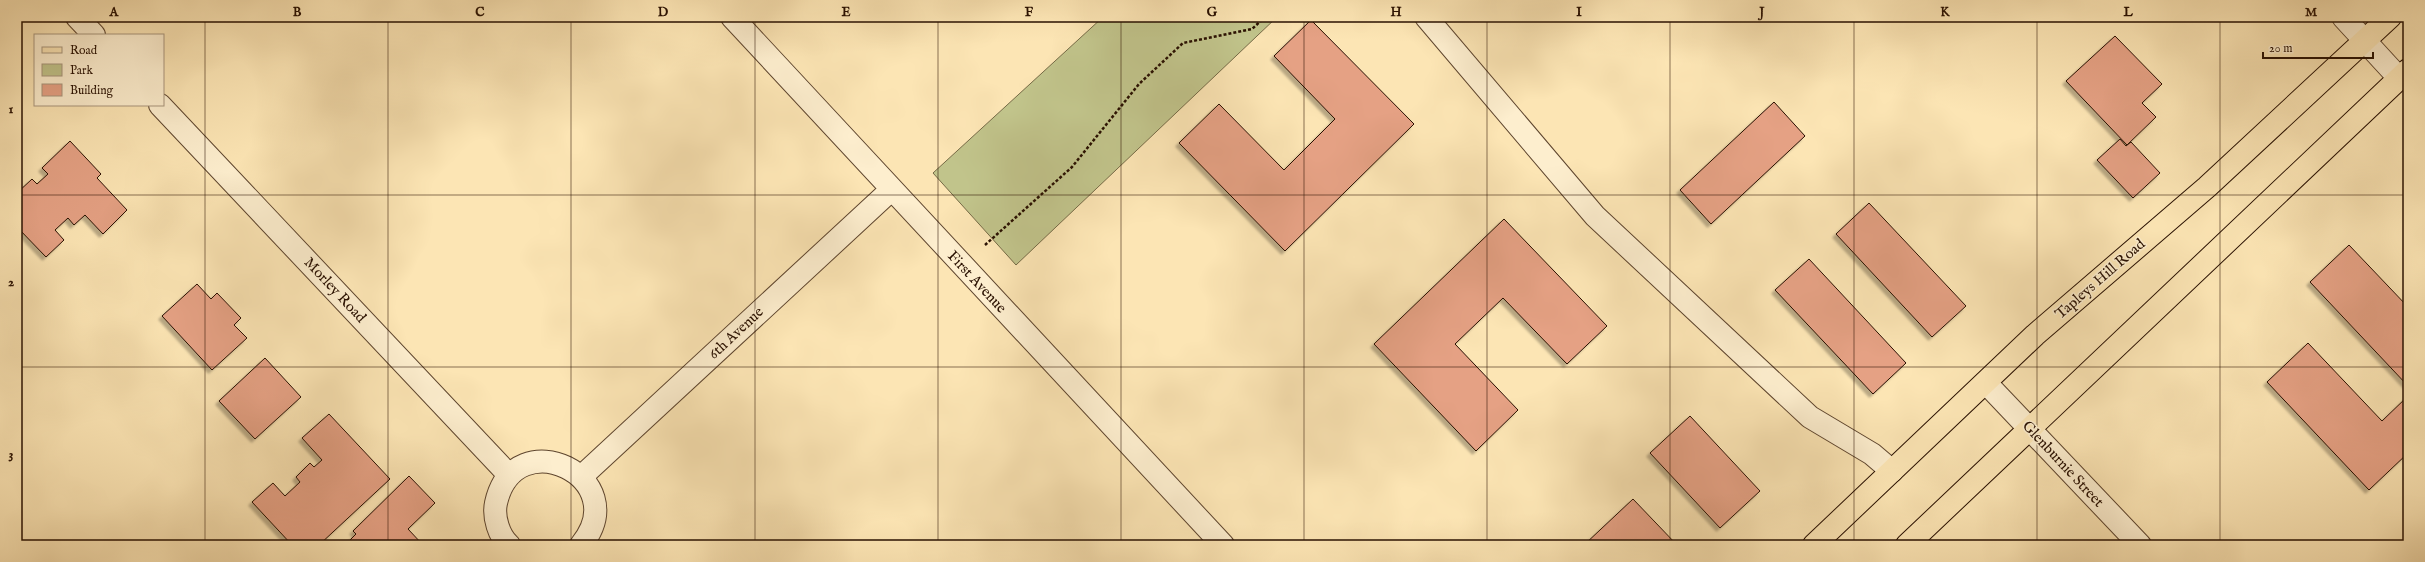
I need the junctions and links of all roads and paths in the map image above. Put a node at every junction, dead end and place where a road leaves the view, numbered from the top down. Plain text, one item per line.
1 (77, 17) edge
2 (732, 17) edge
3 (1265, 17) edge
4 (1426, 17) edge
5 (2343, 17) edge
6 (2390, 17) edge
7 (93, 34) edge
8 (2364, 42) junction
9 (2404, 74) edge
10 (161, 106) edge
11 (891, 190) junction
12 (962, 266) junction
13 (1986, 383) junction
14 (2030, 428) junction
15 (1892, 471) junction
16 (509, 475) junction
17 (581, 477) junction
18 (509, 545) edge
19 (581, 545) edge
20 (1223, 545) edge
21 (1814, 545) edge
22 (1907, 545) edge
23 (2140, 545) edge

1 - 7 street
2 - 11 street, First Avenue
3 - 12 path
4 - 15 street
5 - 8 street
6 - 8 main road, Tapleys Hill Road
8 - 9 street
8 - 13 main road, Tapleys Hill Road
9 - 14 main road
10 - 16 street, Morley Road
11 - 12 street, First Avenue
11 - 17 street, 6th Avenue
12 - 20 street, First Avenue
13 - 14 street, Glenburnie Street
13 - 15 main road, Tapleys Hill Road
14 - 22 main road
14 - 23 street, Glenburnie Street
15 - 21 main road, Tapleys Hill Road
16 - 17 street
16 - 18 street
17 - 19 street

